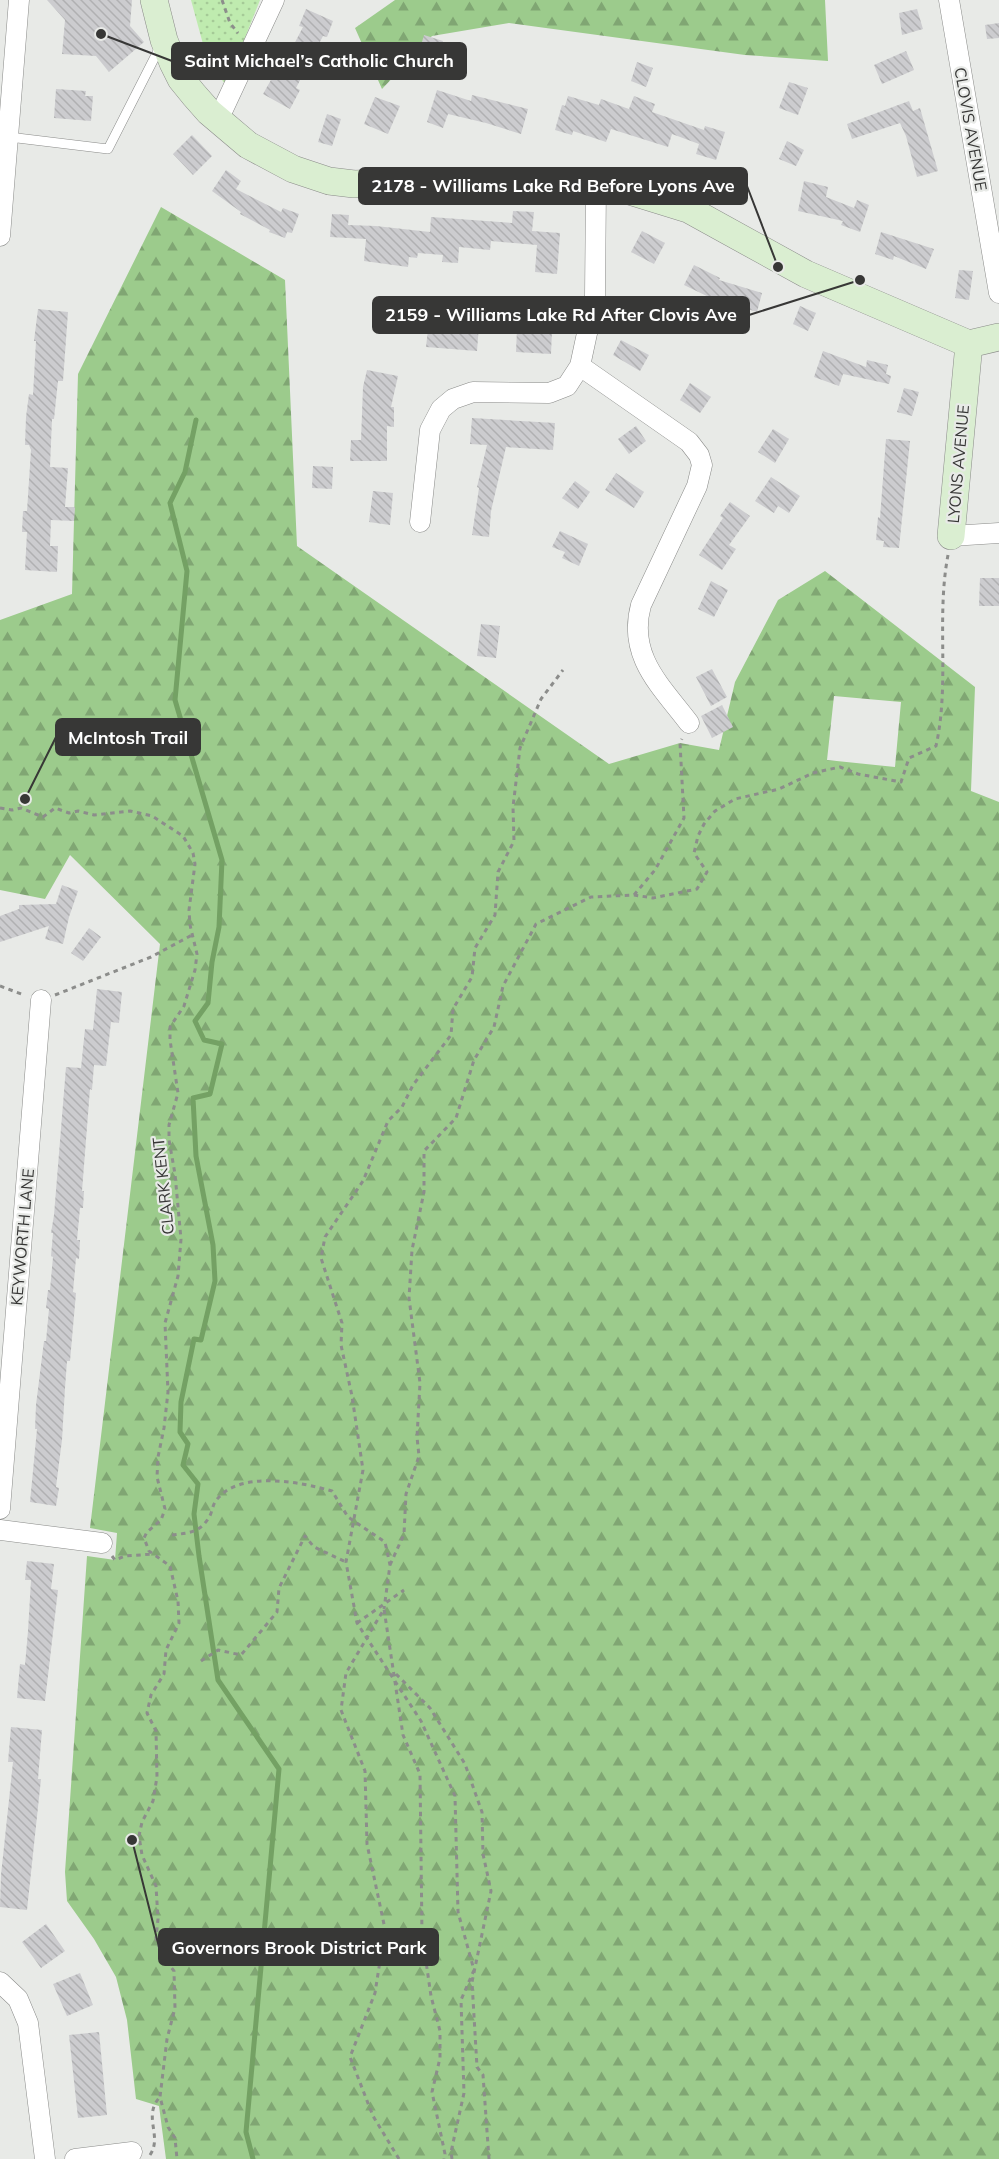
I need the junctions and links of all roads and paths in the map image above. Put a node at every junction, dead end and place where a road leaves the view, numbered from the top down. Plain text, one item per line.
1 (19, 0) edge
2 (154, 0) edge
3 (222, 0) edge
4 (274, 0) edge
5 (949, 0) edge
6 (164, 40) junction
7 (253, 48) junction
8 (218, 120) junction
9 (9, 137) junction
10 (596, 185) junction
11 (0, 236) edge
12 (999, 293) edge
13 (999, 337) edge
14 (969, 344) junction
15 (580, 366) junction
16 (420, 522) dead end
17 (999, 533) edge
18 (951, 536) junction
19 (563, 670) dead end
20 (690, 723) joint
21 (0, 808) edge
22 (634, 895) junction
23 (192, 935) junction
24 (0, 986) edge
25 (41, 1000) junction
26 (0, 1509) edge
27 (0, 1530) edge
28 (172, 1535) dead end
29 (102, 1543) joint
30 (156, 1554) junction
31 (346, 1562) junction
32 (390, 1565) junction
33 (404, 1590) dead end
34 (384, 1609) junction
35 (357, 1623) junction
36 (201, 1661) dead end
37 (395, 1672) junction
38 (0, 1982) edge
39 (160, 2097) junction
40 (137, 2155) edge
41 (45, 2159) edge
42 (75, 2159) edge
43 (177, 2159) edge
44 (399, 2159) edge
45 (444, 2159) edge
46 (452, 2159) edge
47 (489, 2159) edge

1 - 9 street
2 - 6 main road
3 - 7 path
4 - 7 street
5 - 12 street, CLOVIS AVENUE
6 - 8 main road
6 - 9 lane
7 - 8 street
8 - 10 main road
9 - 11 street
10 - 14 main road
10 - 15 street
13 - 14 main road
14 - 18 main road, LYONS AVENUE
15 - 16 street
15 - 20 street
17 - 18 street, LYONS AVENUE
18 - 22 path
19 - 31 path
20 - 22 path
21 - 23 path, CLARK KENT
22 - 32 path
23 - 25 path
23 - 30 path, CLARK KENT
24 - 25 path
25 - 26 street, KEYWORTH LANE
27 - 29 street
28 - 32 path
29 - 30 path
30 - 39 path, CLARK KENT
31 - 35 path
31 - 36 path
32 - 34 path
33 - 35 path
34 - 37 path
34 - 44 path
35 - 46 path
37 - 45 path
37 - 47 path
38 - 41 street
39 - 40 path
39 - 43 path, CLARK KENT
40 - 42 street

